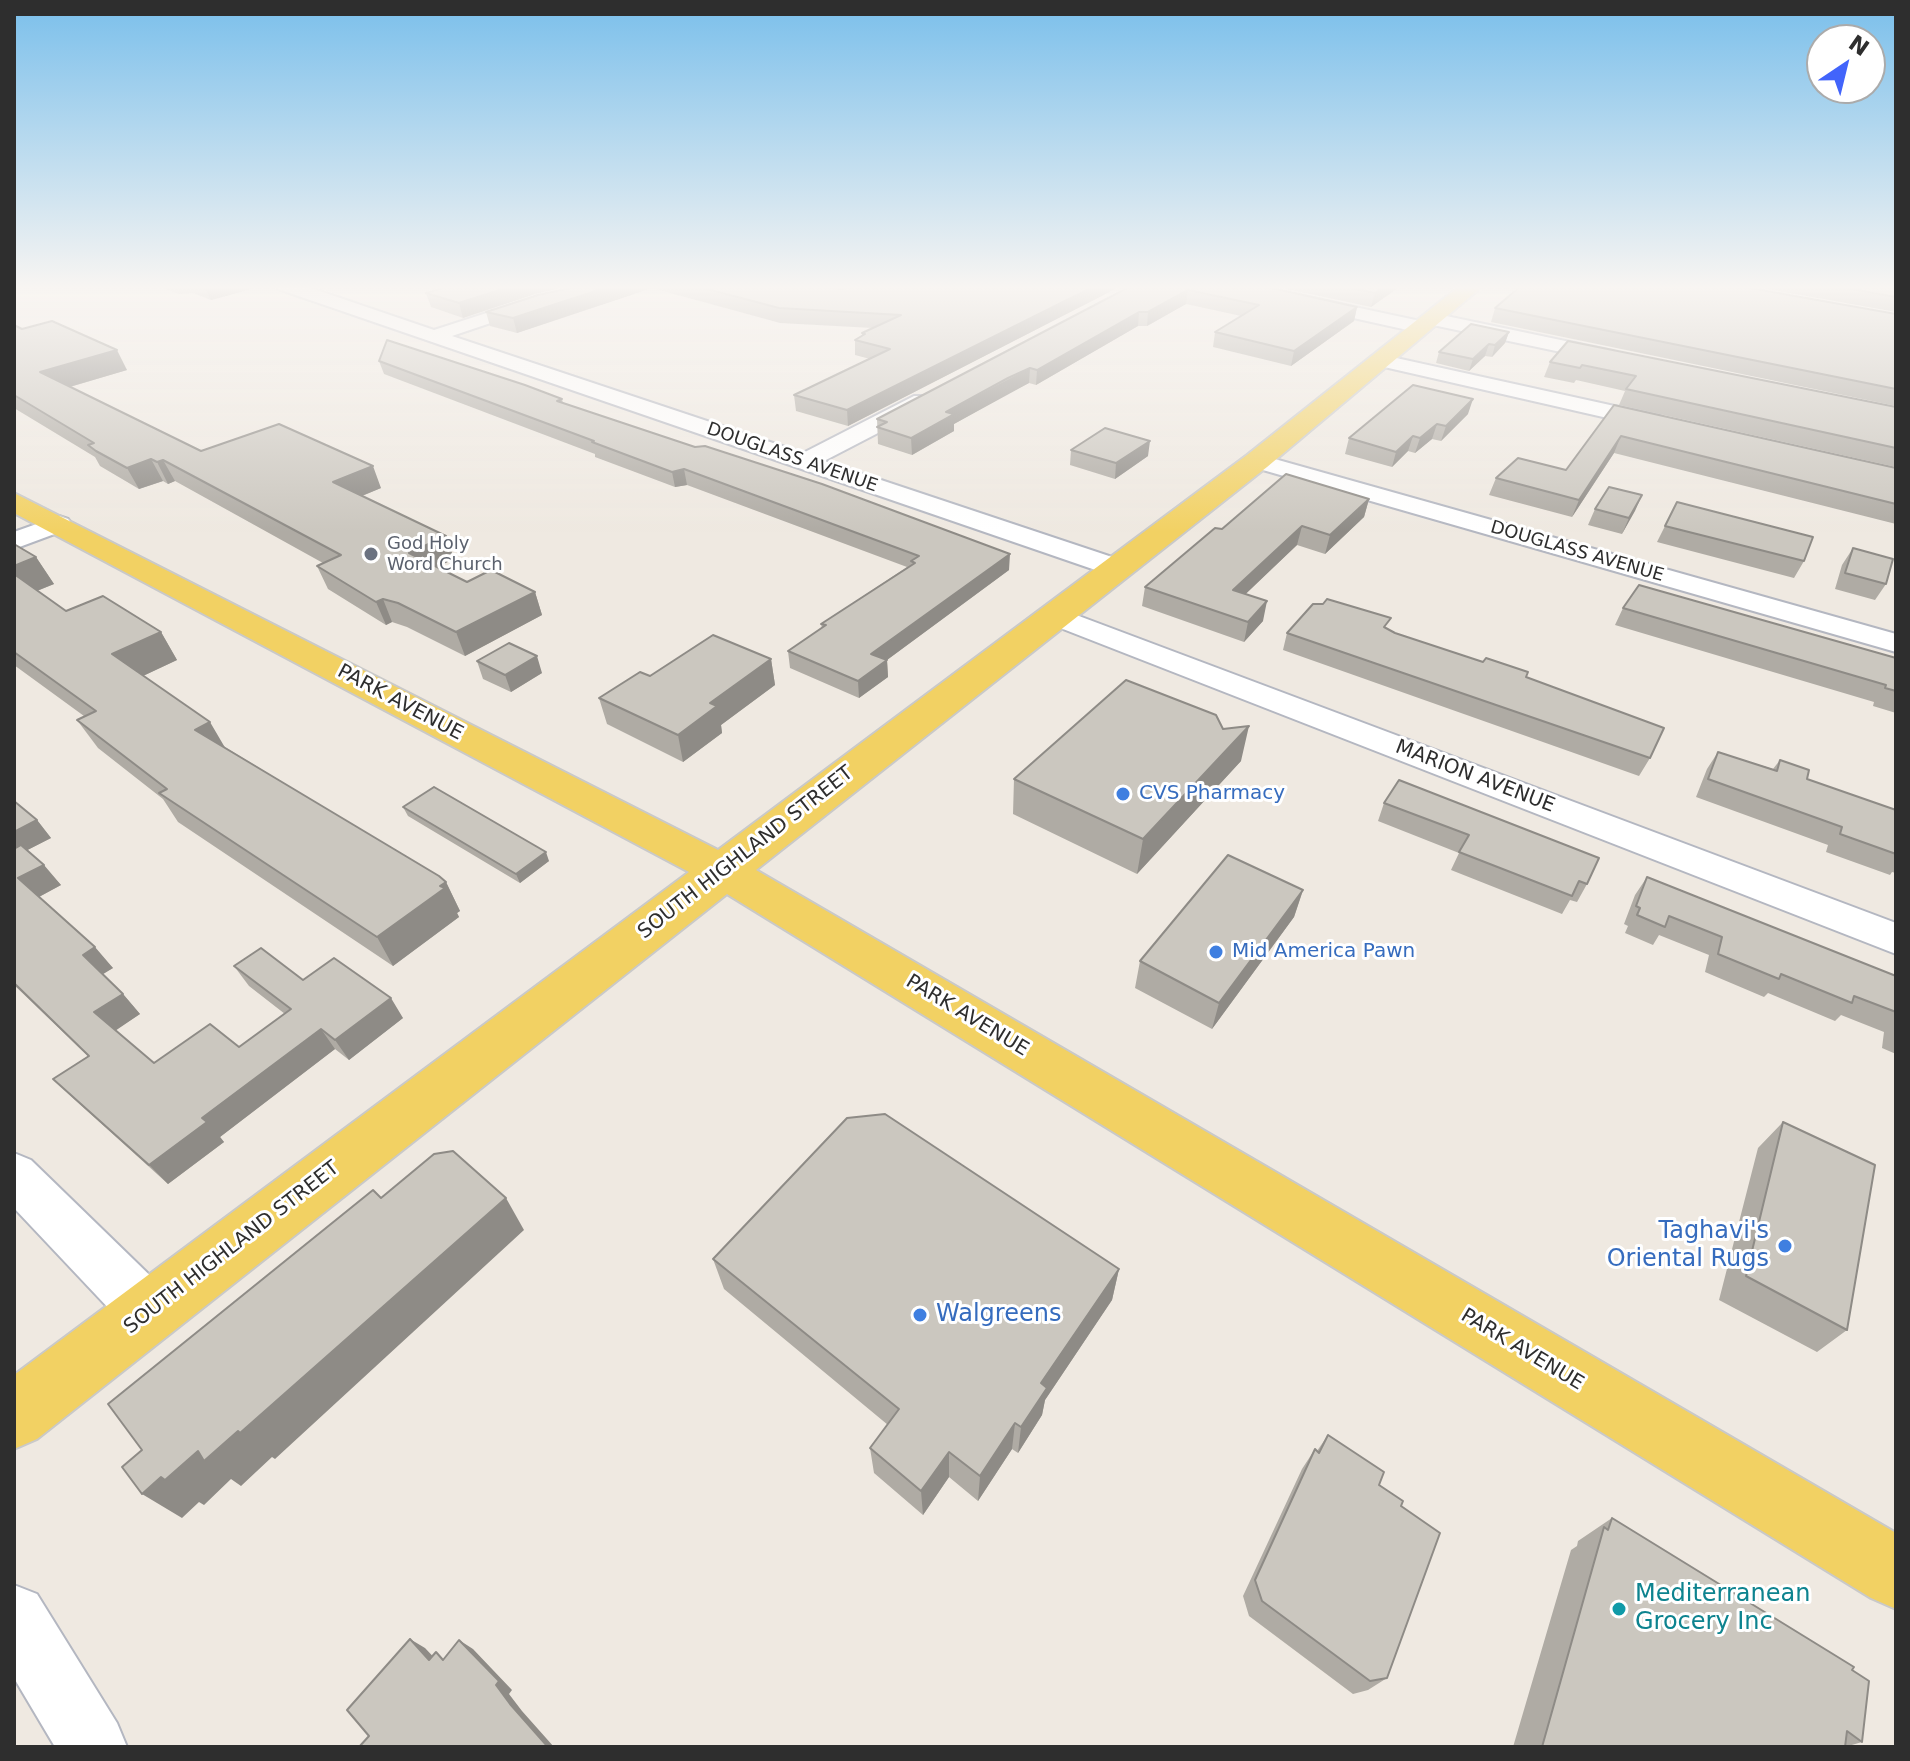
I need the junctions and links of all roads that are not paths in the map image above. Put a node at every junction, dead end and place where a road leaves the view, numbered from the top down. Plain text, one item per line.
1 (525, 367) edge
2 (1369, 367) edge
3 (1410, 367) edge
4 (946, 388) edge
5 (1681, 428) edge
6 (1257, 461) junction
7 (804, 462) junction
8 (14, 502) edge
9 (59, 524) junction
10 (14, 541) edge
11 (1117, 568) junction
12 (1055, 616) junction
13 (1896, 643) edge
14 (723, 871) junction
15 (1896, 939) edge
16 (14, 1175) edge
17 (149, 1312) junction
18 (14, 1416) edge
19 (1896, 1573) edge
20 (14, 1617) edge
21 (93, 1747) edge

1 - 7 street, DOUGLASS AVENUE
2 - 6 main road, SOUTH HIGHLAND STREET
3 - 5 street
4 - 7 street
6 - 11 main road, SOUTH HIGHLAND STREET
6 - 13 street, DOUGLASS AVENUE
7 - 11 street, DOUGLASS AVENUE
8 - 9 main road, PARK AVENUE
9 - 10 street
9 - 14 main road, PARK AVENUE
11 - 12 main road, SOUTH HIGHLAND STREET
12 - 14 main road, SOUTH HIGHLAND STREET
12 - 15 street, MARION AVENUE
14 - 17 main road, SOUTH HIGHLAND STREET
14 - 19 main road, PARK AVENUE
16 - 17 street
17 - 18 main road, SOUTH HIGHLAND STREET
20 - 21 street

